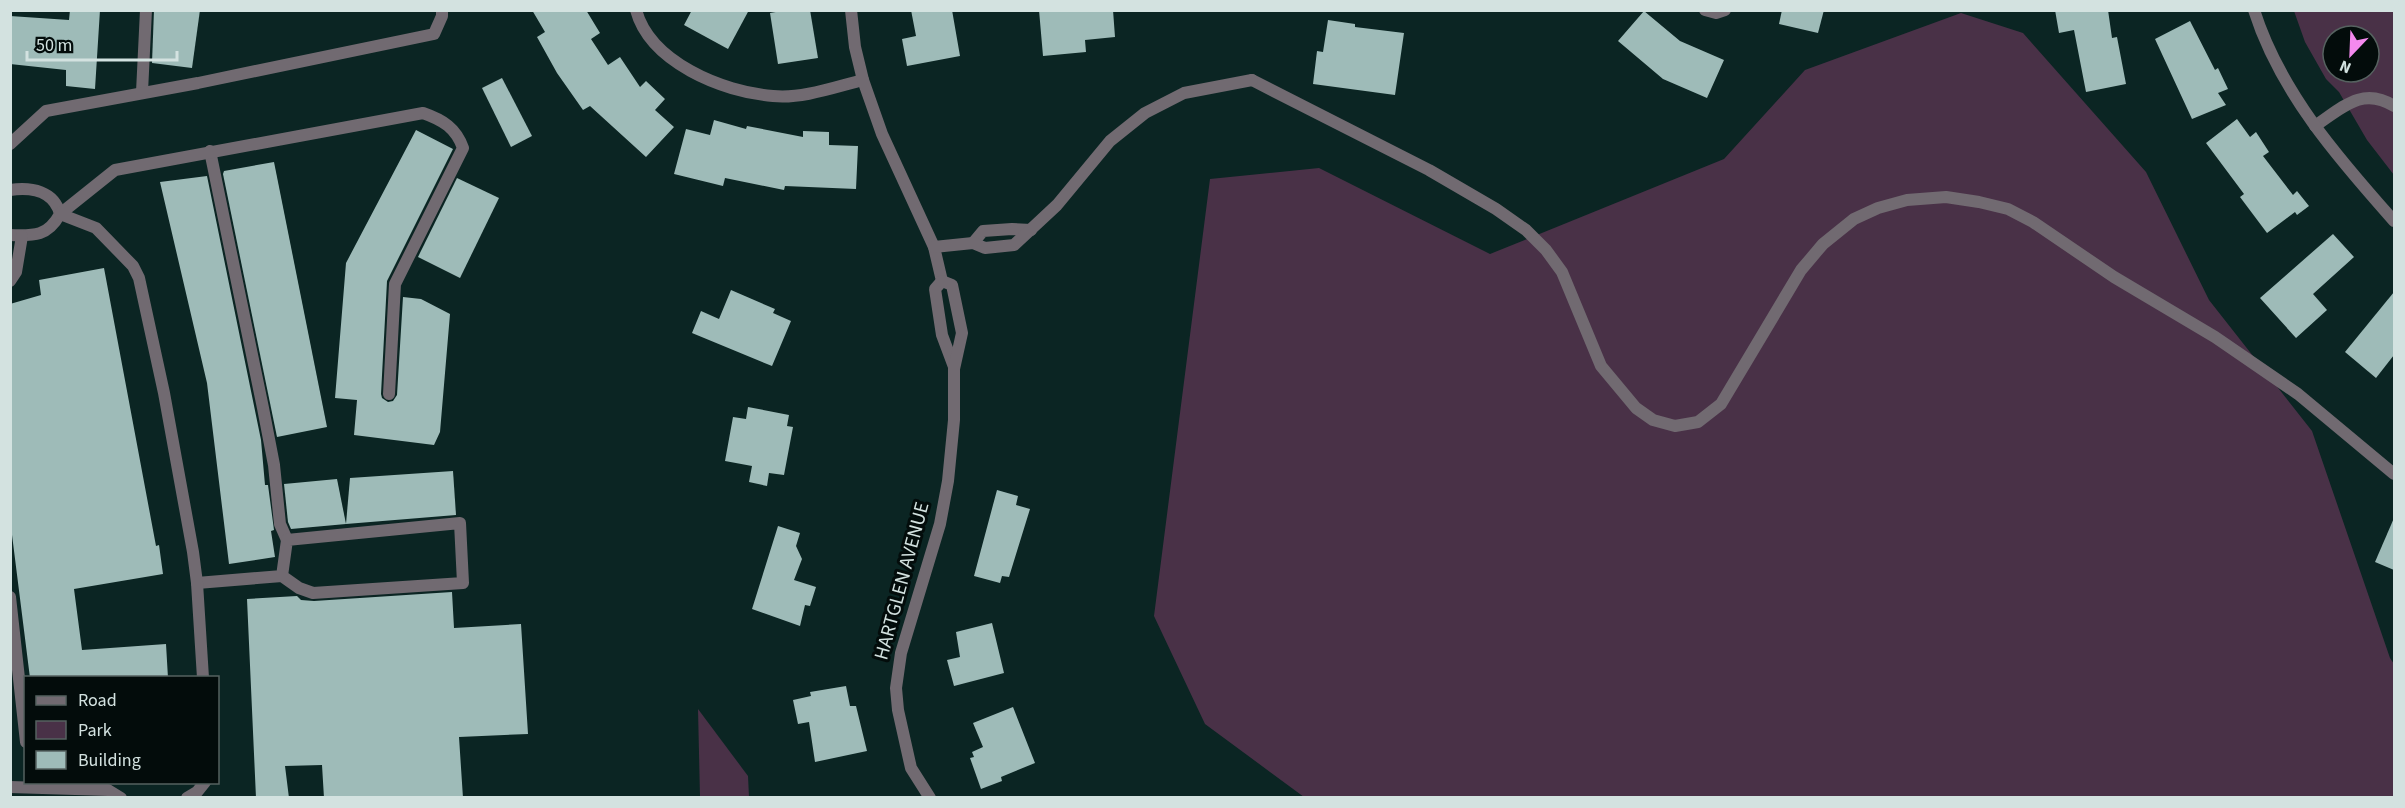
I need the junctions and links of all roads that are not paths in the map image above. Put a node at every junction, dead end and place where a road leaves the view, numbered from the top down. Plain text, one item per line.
1 (146, 10) edge
2 (442, 10) edge
3 (636, 10) edge
4 (850, 10) edge
5 (1705, 10) edge
6 (1725, 10) edge
7 (2254, 10) edge
8 (863, 80) junction
9 (142, 92) junction
10 (2394, 106) edge
11 (2315, 126) junction
12 (11, 145) edge
13 (210, 151) junction
14 (10, 190) edge
15 (60, 214) junction
16 (2393, 218) edge
17 (16, 236) edge
18 (934, 248) junction
19 (10, 281) edge
20 (942, 281) junction
21 (954, 369) junction
22 (389, 394) dead end
23 (2394, 474) edge
24 (287, 540) junction
25 (282, 576) junction
26 (197, 583) junction
27 (10, 597) edge
28 (203, 676) edge
29 (24, 724) edge
30 (204, 784) edge
31 (10, 787) edge
32 (36, 789) edge
33 (121, 798) edge
34 (187, 798) edge
35 (930, 798) edge

1 - 9 street
2 - 9 street
3 - 8 street
4 - 8 street, HARTGLEN AVENUE
5 - 6 street
7 - 11 street
8 - 18 street, HARTGLEN AVENUE
9 - 12 street
10 - 11 street
11 - 16 street
13 - 15 street
13 - 22 street
13 - 24 street
14 - 15 street
15 - 17 street
15 - 26 street
17 - 19 street
18 - 20 street, HARTGLEN AVENUE
18 - 23 street
20 - 21 street, HARTGLEN AVENUE
20 - 21 street, HARTGLEN AVENUE
21 - 35 street, HARTGLEN AVENUE
24 - 25 street
24 - 25 street
25 - 26 street
26 - 28 street
27 - 29 street
30 - 34 street
31 - 32 street
32 - 33 street

